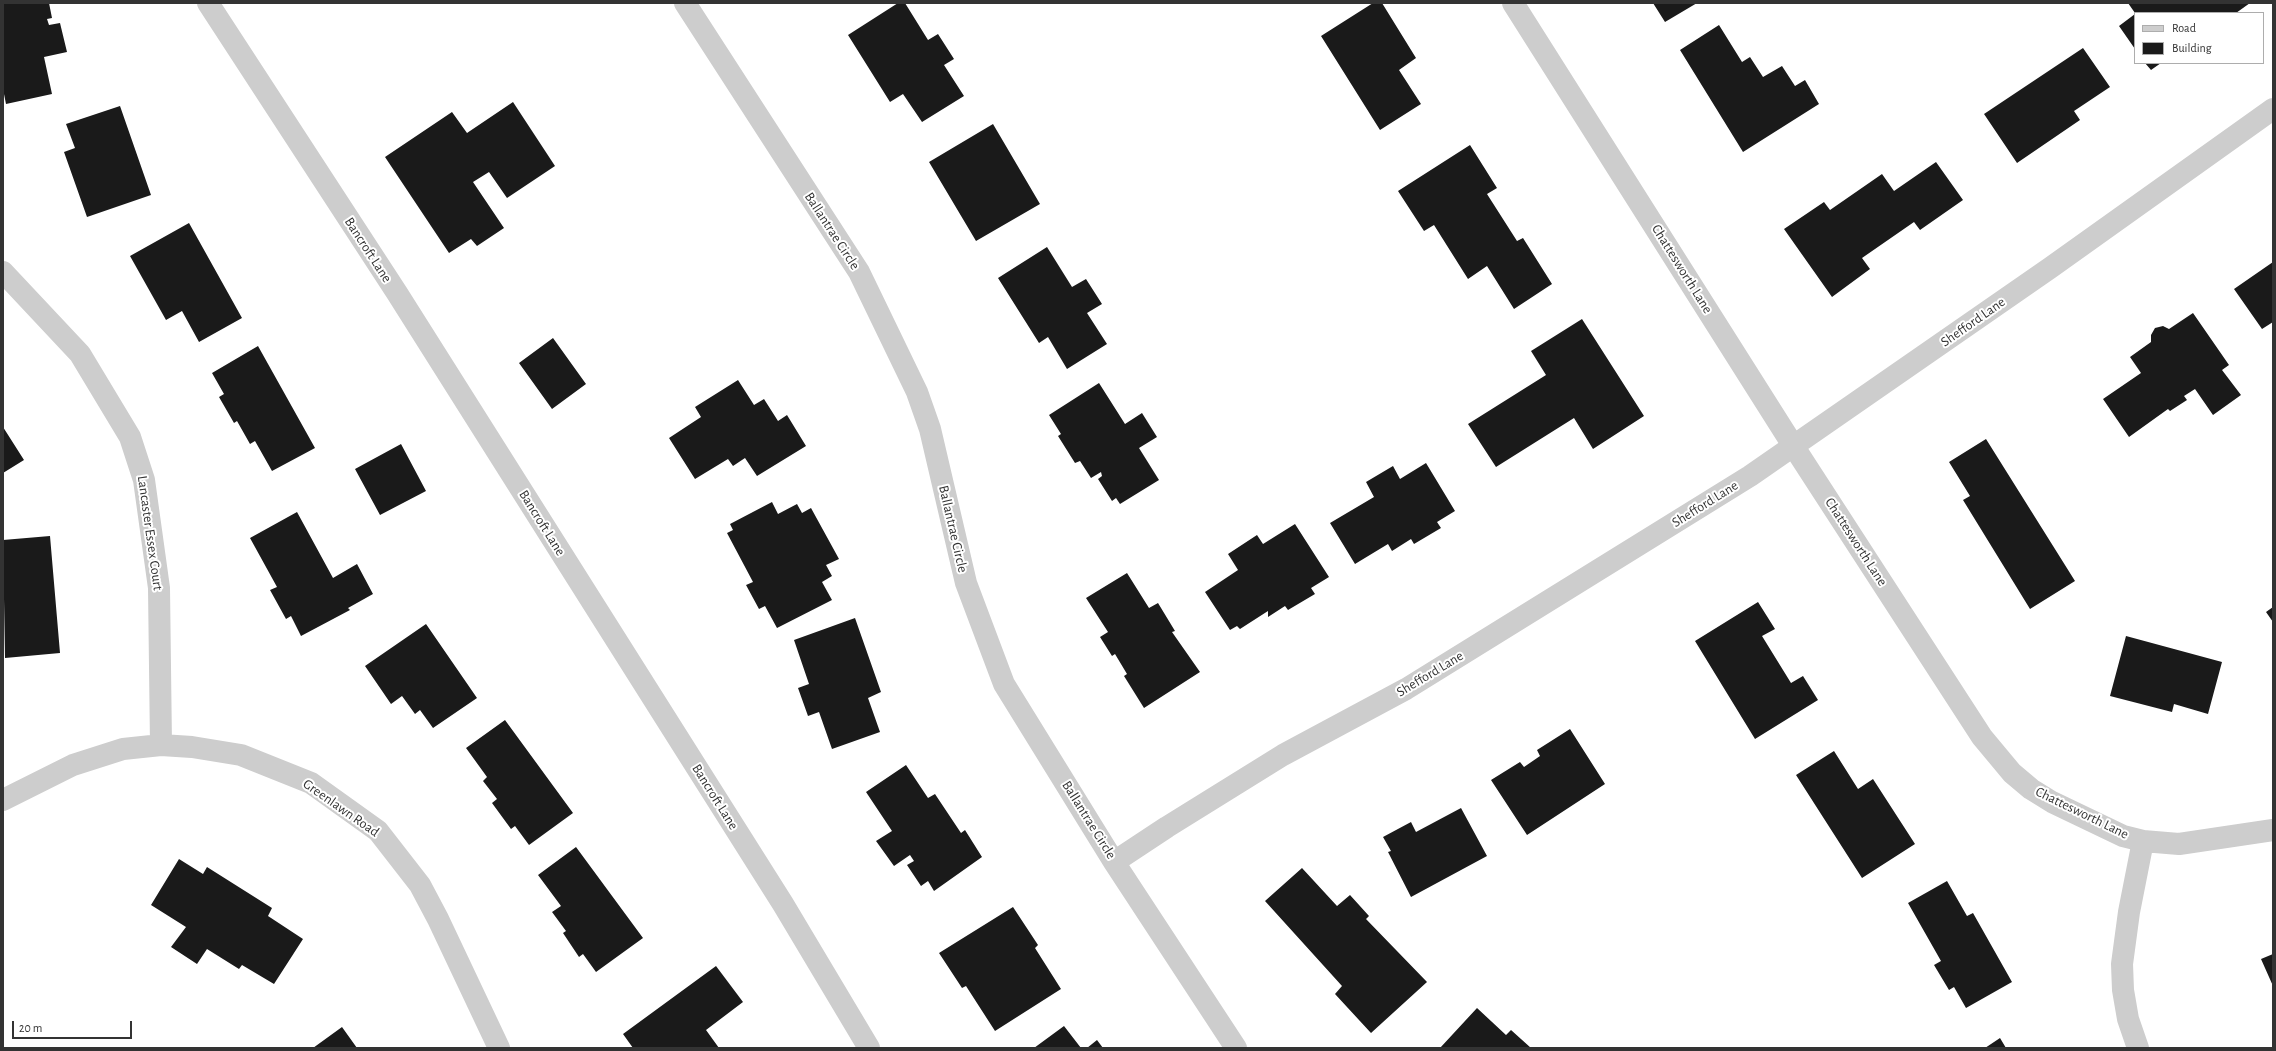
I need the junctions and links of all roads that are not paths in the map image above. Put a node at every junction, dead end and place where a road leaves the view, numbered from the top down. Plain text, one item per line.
1 (208, 3) edge
2 (685, 3) edge
3 (1513, 3) edge
4 (2273, 109) edge
5 (3, 272) edge
6 (1794, 446) junction
7 (161, 745) junction
8 (3, 800) edge
9 (2273, 830) edge
10 (2143, 841) junction
11 (1114, 862) junction
12 (499, 1048) edge
13 (869, 1048) edge
14 (1236, 1048) edge
15 (2138, 1048) edge

1 - 13 street, Bancroft Lane
2 - 11 street, Ballantrae Circle
3 - 6 street, Chattesworth Lane
4 - 6 street, Shefford Lane
5 - 7 street, Lancaster Essex Court
6 - 10 street, Chattesworth Lane
6 - 11 street, Shefford Lane
7 - 8 street, Greenlawn Road
7 - 12 street, Greenlawn Road
9 - 10 street
10 - 15 street, Chattesworth Lane
11 - 14 street, Ballantrae Circle

